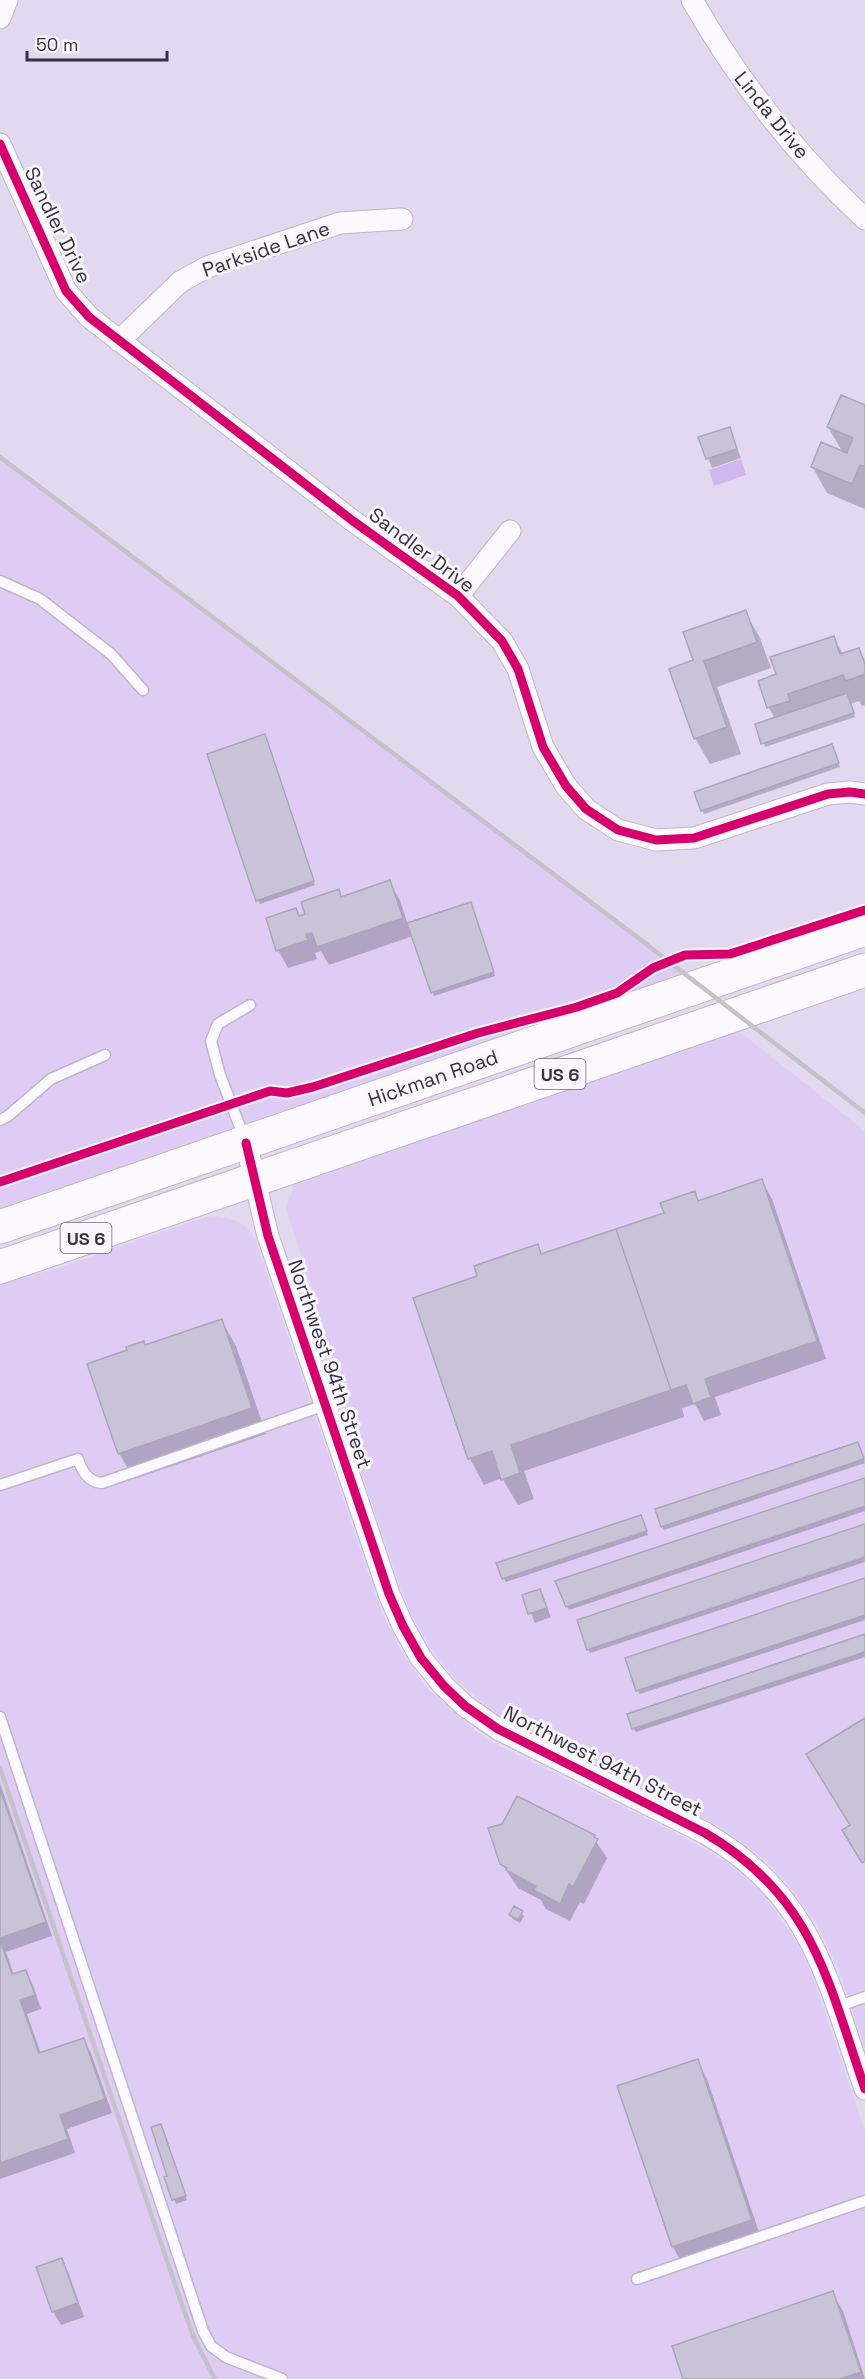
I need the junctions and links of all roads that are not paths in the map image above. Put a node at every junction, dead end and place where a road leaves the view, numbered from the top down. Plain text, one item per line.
1 (7, 0) edge
2 (692, 0) edge
3 (0, 18) edge
4 (0, 144) edge
5 (402, 219) dead end
6 (865, 219) edge
7 (119, 341) junction
8 (510, 531) dead end
9 (0, 580) edge
10 (458, 596) junction
11 (143, 690) dead end
12 (865, 794) edge
13 (865, 929) edge
14 (865, 970) edge
15 (250, 1005) dead end
16 (105, 1055) dead end
17 (0, 1120) edge
18 (246, 1143) junction
19 (255, 1179) junction
20 (0, 1227) edge
21 (0, 1267) edge
22 (325, 1405) junction
23 (0, 1485) edge
24 (0, 1717) edge
25 (865, 1997) edge
26 (837, 2007) junction
27 (865, 2089) edge
28 (865, 2201) edge
29 (637, 2279) dead end
30 (282, 2379) edge

1 - 3 street
2 - 6 street, Linda Drive
4 - 7 street, Sandler Drive
5 - 7 street, Parkside Lane
7 - 10 street, Sandler Drive
8 - 10 street
9 - 11 lane
10 - 12 street, Sandler Drive
13 - 18 main road, Hickman Road / US 6
14 - 19 main road, Hickman Road / US 6
15 - 18 lane
16 - 17 lane
18 - 19 street, Northwest 94th Street
18 - 20 main road, Hickman Road / US 6
19 - 21 main road, Hickman Road / US 6
19 - 22 street, Northwest 94th Street
22 - 23 lane
22 - 26 street, Northwest 94th Street
24 - 30 lane
25 - 26 lane
26 - 27 street, Northwest 94th Street
28 - 29 lane

